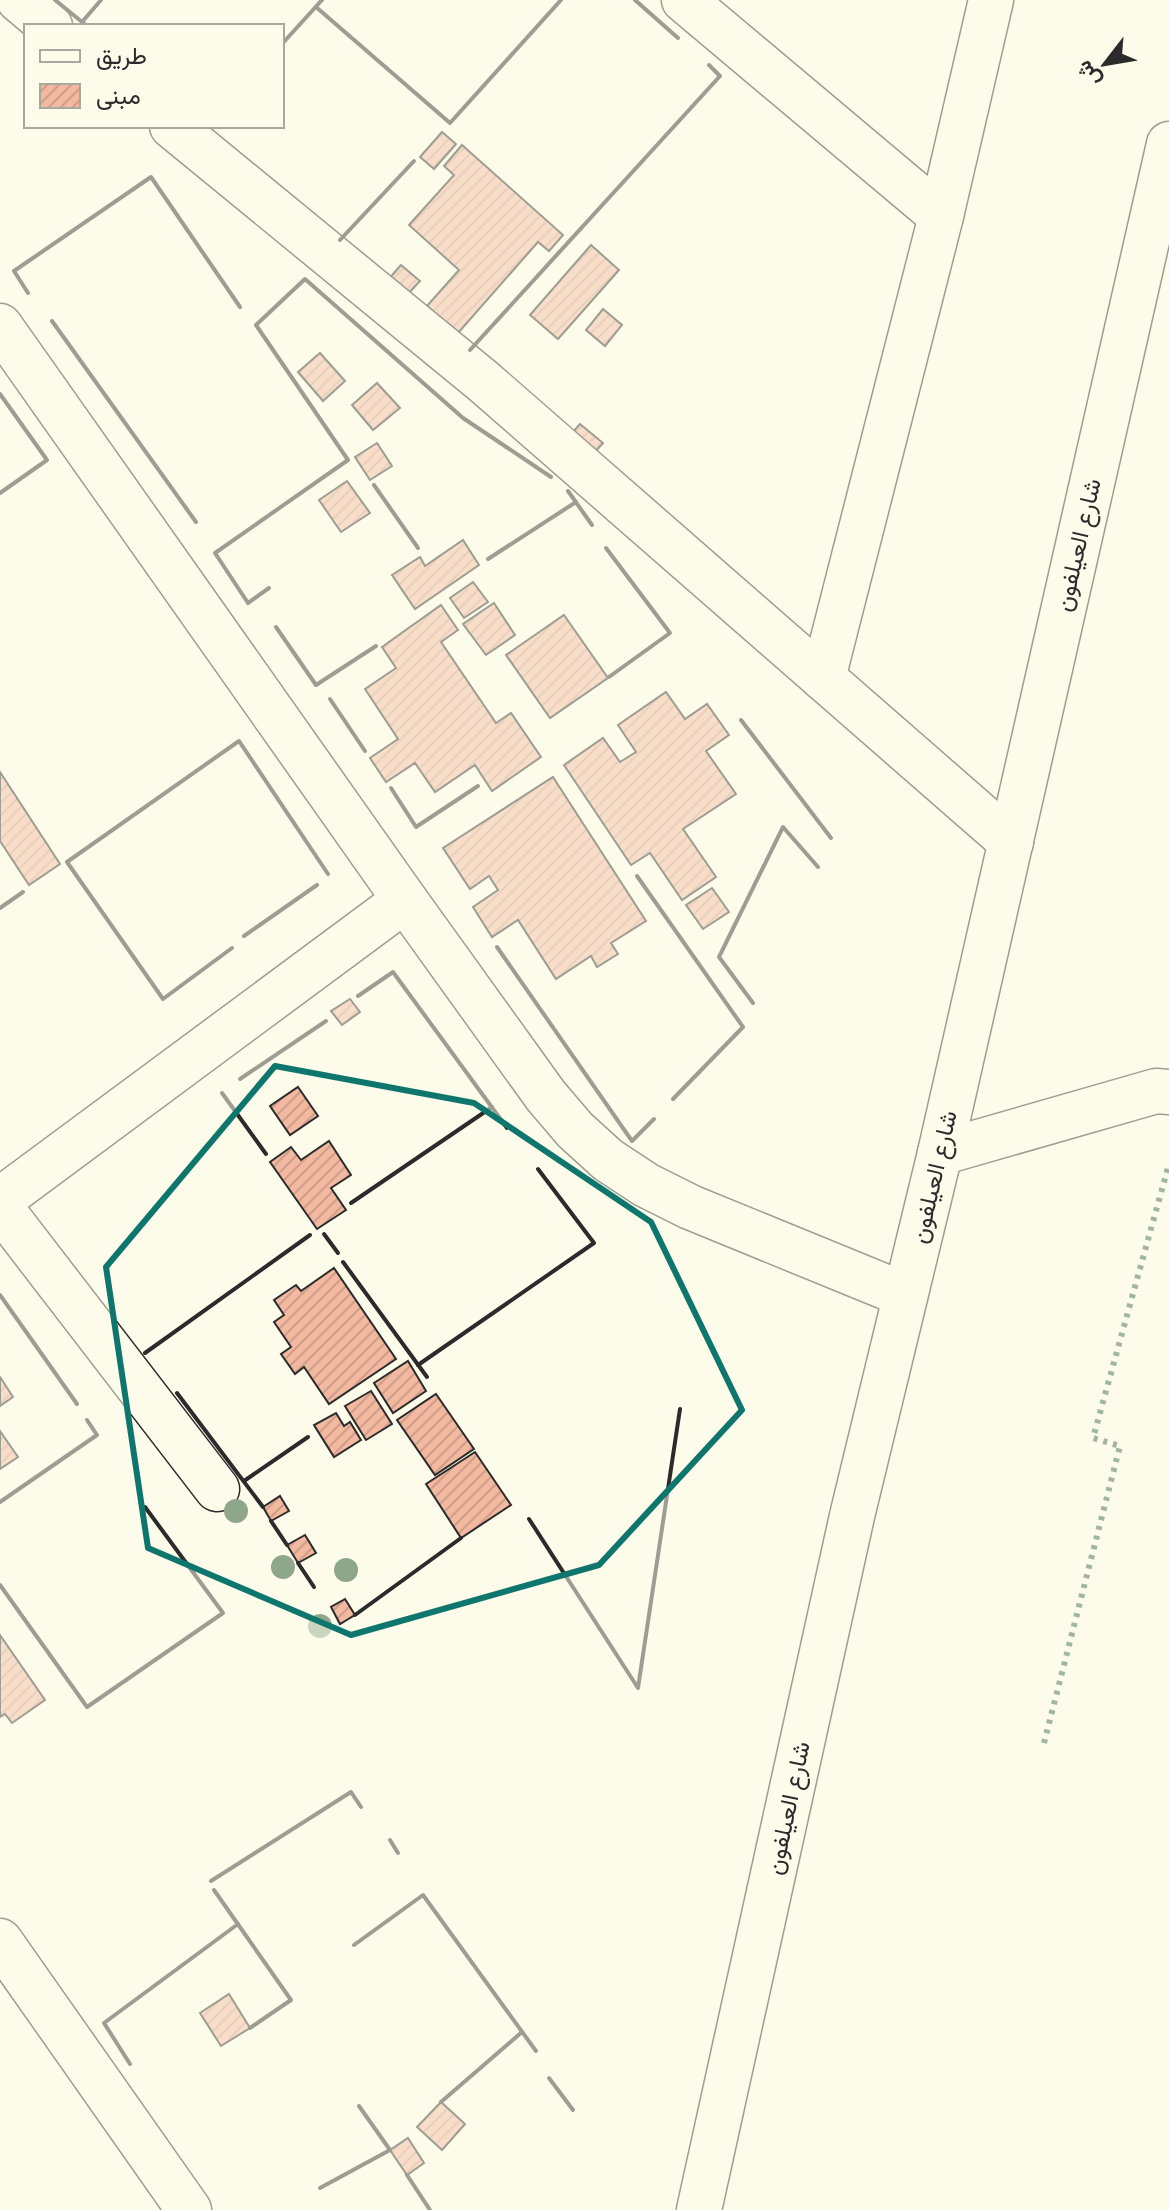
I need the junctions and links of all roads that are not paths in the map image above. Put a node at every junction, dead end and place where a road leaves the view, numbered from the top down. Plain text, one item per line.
1 (19, 0) edge
2 (684, 0) edge
3 (991, 0) edge
4 (48, 24) edge
5 (174, 128) edge
6 (1169, 144) edge
7 (941, 216) junction
8 (0, 326) edge
9 (823, 678) junction
10 (1011, 842) junction
11 (405, 900) junction
12 (1169, 1092) edge
13 (940, 1153) junction
14 (0, 1200) edge
15 (0, 1207) edge
16 (905, 1295) junction
17 (217, 1489) dead end
18 (0, 1941) edge
19 (189, 2210) edge
20 (699, 2210) edge

1 - 4 main road
2 - 7 main road
3 - 7 main road
5 - 9 main road
6 - 10 main road, شارع العيلفون
7 - 9 main road
8 - 11 main road
9 - 10 main road
10 - 13 main road, شارع العيلفون
11 - 14 main road
11 - 16 main road
12 - 13 main road
13 - 16 main road, شارع العيلفون
15 - 17 main road
16 - 20 main road, شارع العيلفون
18 - 19 main road

